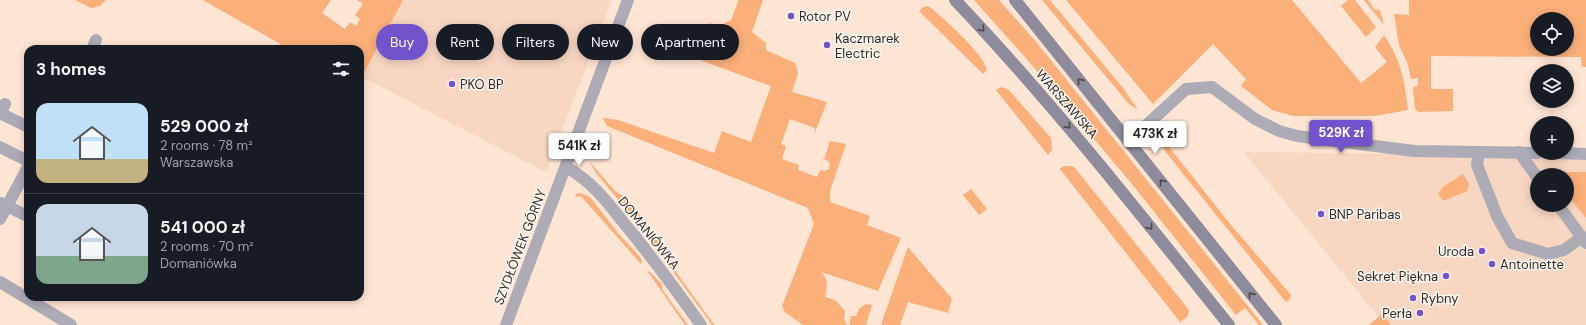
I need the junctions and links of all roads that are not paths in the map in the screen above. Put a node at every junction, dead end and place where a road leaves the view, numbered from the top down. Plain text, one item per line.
1 (628, 0) edge
2 (955, 0) edge
3 (1015, 0) edge
4 (5, 104) dead end
5 (24, 125) edge
6 (1129, 141) junction
7 (0, 147) edge
8 (1479, 152) junction
9 (1518, 152) junction
10 (1530, 152) edge
11 (1574, 154) edge
12 (1586, 154) edge
13 (24, 159) edge
14 (566, 167) junction
15 (1530, 168) edge
16 (24, 173) edge
17 (4, 204) edge
18 (1563, 212) edge
19 (24, 214) edge
20 (0, 219) edge
21 (1584, 240) edge
22 (0, 282) edge
23 (24, 297) edge
24 (31, 301) edge
25 (71, 325) edge
26 (506, 325) edge
27 (701, 325) edge
28 (1229, 325) edge
29 (1276, 325) edge

1 - 14 street, SZYDŁÓWEK GÓRNY
2 -> 28 main road, WARSZAWSKA
6 -> 3 main road, WARSZAWSKA
4 - 5 street
6 - 8 street
29 -> 6 main road, WARSZAWSKA
7 - 13 street
8 - 9 street
8 - 21 street
9 - 10 street
9 - 15 street
11 - 12 street
14 - 26 street, SZYDŁÓWEK GÓRNY
14 - 27 street, DOMANIÓWKA
16 - 17 street
17 - 19 street
17 - 20 street
18 - 21 street
22 - 23 street
24 - 25 street

